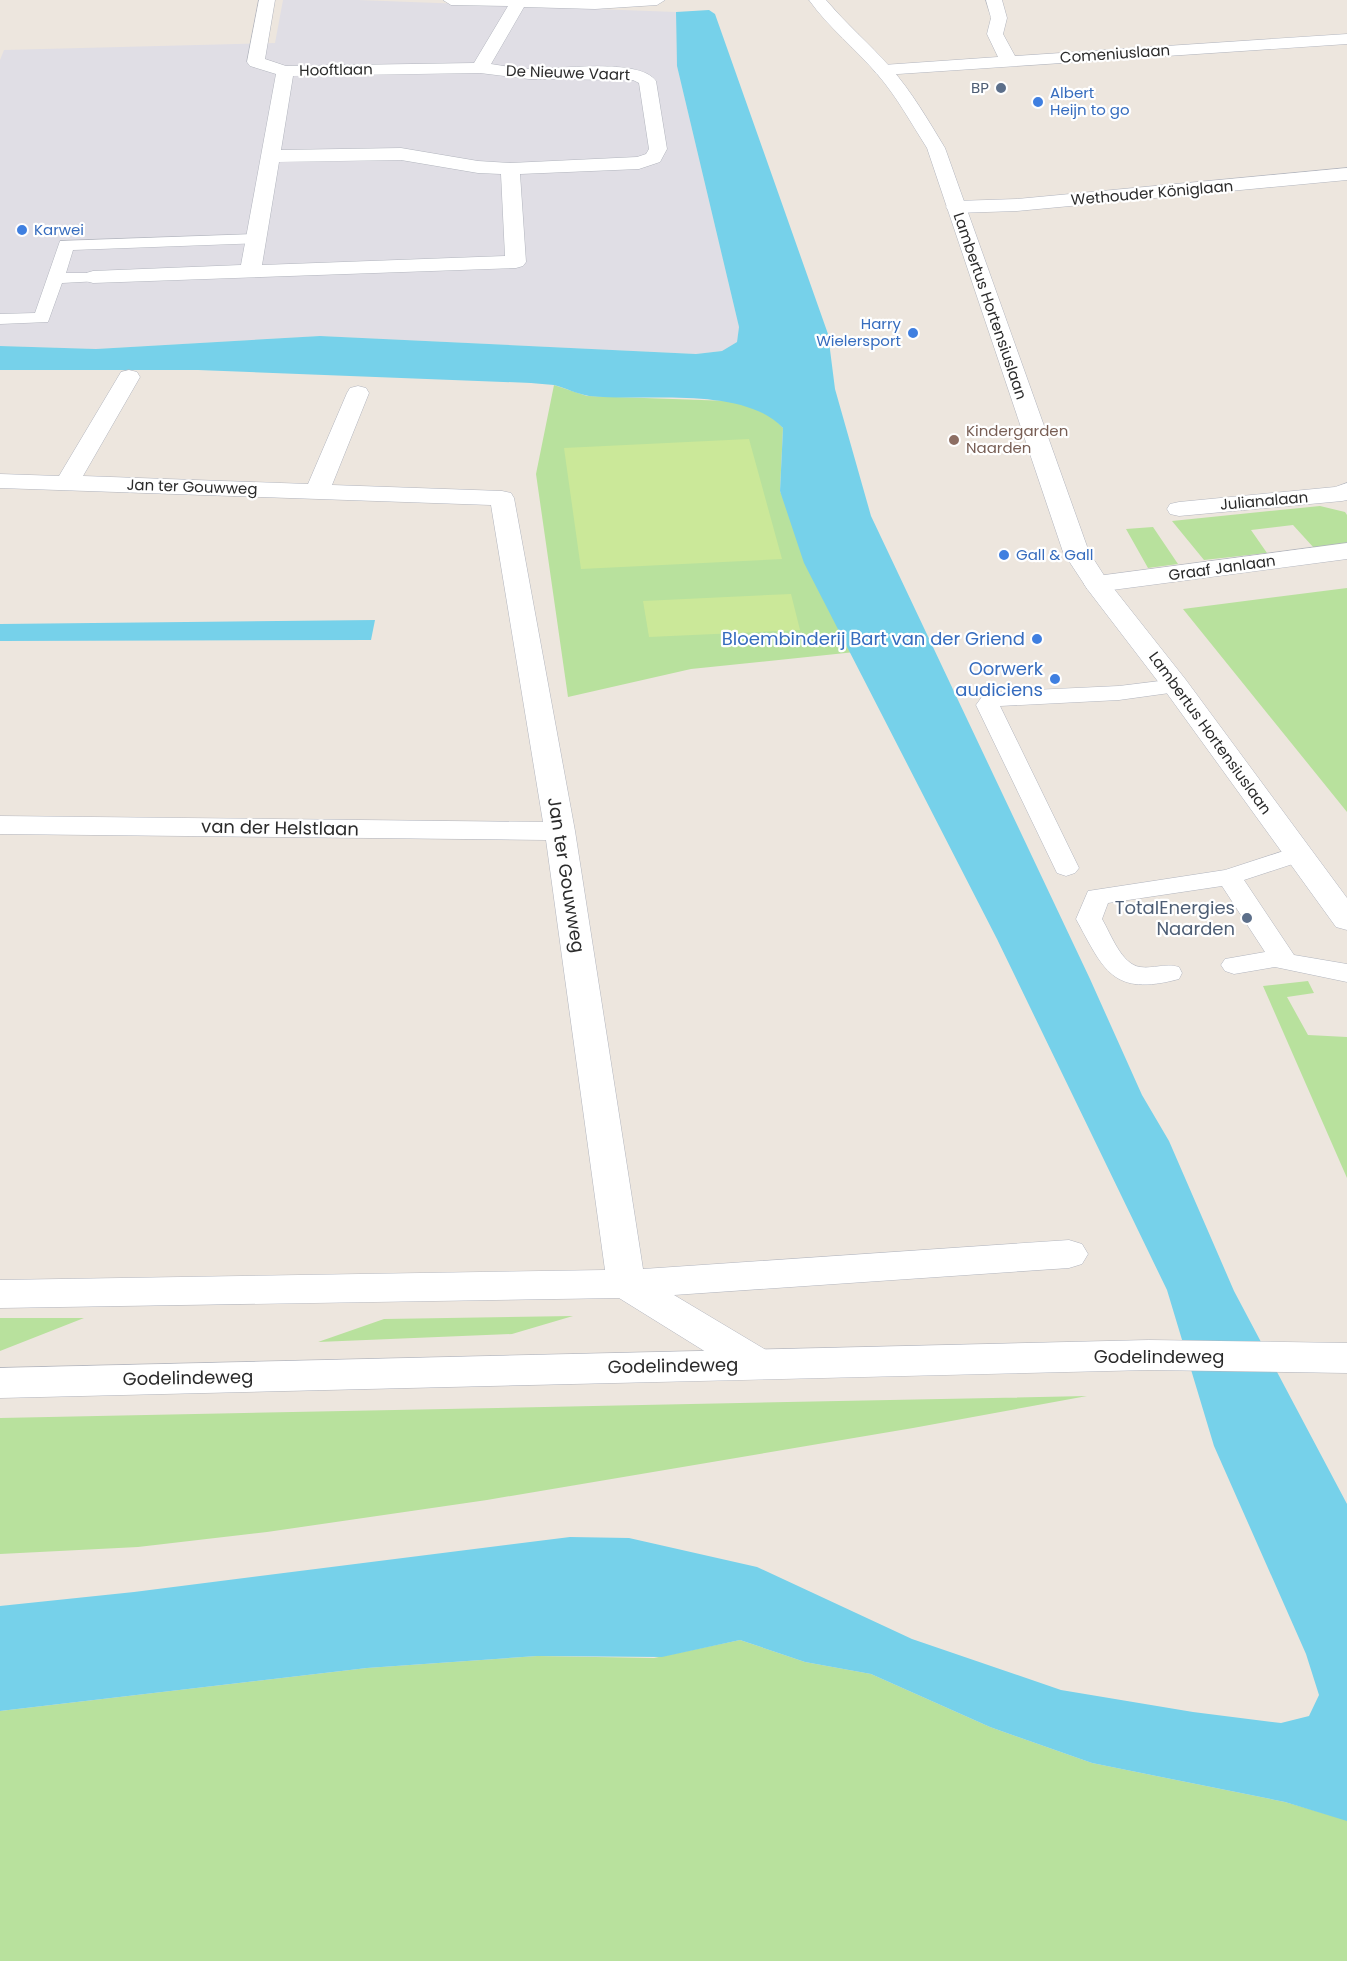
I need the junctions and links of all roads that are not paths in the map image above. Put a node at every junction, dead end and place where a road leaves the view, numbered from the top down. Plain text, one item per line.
1 (267, 0) edge
2 (451, 0) edge
3 (657, 0) edge
4 (817, 0) edge
5 (994, 0) edge
6 (518, 3) junction
7 (1347, 39) edge
8 (1009, 60) junction
9 (480, 68) junction
10 (883, 70) junction
11 (285, 71) junction
12 (270, 156) junction
13 (510, 169) junction
14 (1347, 174) edge
15 (956, 207) junction
16 (255, 239) junction
17 (250, 272) junction
18 (93, 277) joint
19 (55, 278) junction
20 (0, 319) edge
21 (129, 377) dead end
22 (358, 393) dead end
23 (0, 481) edge
24 (67, 483) junction
25 (317, 491) junction
26 (1345, 494) edge
27 (1179, 508) dead end
28 (1347, 551) edge
29 (1097, 584) junction
30 (1176, 686) junction
31 (0, 825) edge
32 (560, 831) junction
33 (1299, 854) junction
34 (1066, 868) dead end
35 (1229, 877) junction
36 (1347, 920) edge
37 (1282, 958) junction
38 (1234, 965) dead end
39 (1169, 973) dead end
40 (1347, 973) edge
41 (1069, 1254) dead end
42 (626, 1284) junction
43 (0, 1294) edge
44 (1347, 1358) edge
45 (757, 1364) junction
46 (0, 1383) edge

1 - 11 street, Hooftlaan
2 - 6 street
3 - 6 street
4 - 10 street, Lambertus Hortensiuslaan
5 - 8 street
6 - 9 street
7 - 8 street, Comeniuslaan
8 - 10 street, Comeniuslaan
9 - 11 street, Hooftlaan
9 - 13 street, De Nieuwe Vaart
10 - 15 street, Lambertus Hortensiuslaan
11 - 12 street
12 - 13 street, De Nieuwe Vaart
12 - 16 street
13 - 17 street
14 - 15 street, Wethouder Königlaan
15 - 29 street, Lambertus Hortensiuslaan
16 - 17 street
16 - 19 lane
17 - 18 street
18 - 19 lane
19 - 20 lane
21 - 24 street
22 - 25 street
23 - 24 street, Jan ter Gouwweg
24 - 25 street, Jan ter Gouwweg
25 - 32 street, Jan ter Gouwweg
26 - 27 street, Julianalaan
28 - 29 street, Graaf Janlaan
29 - 30 street, Lambertus Hortensiuslaan
30 - 33 street, Lambertus Hortensiuslaan
30 - 34 lane
31 - 32 street, van der Helstlaan
32 - 42 street, Jan ter Gouwweg
33 - 35 lane
33 - 36 street, Lambertus Hortensiuslaan
35 - 37 lane
35 - 39 lane
37 - 38 lane
37 - 40 lane
41 - 42 street
42 - 43 street
42 - 45 street
44 - 45 street, Godelindeweg
45 - 46 street, Godelindeweg

